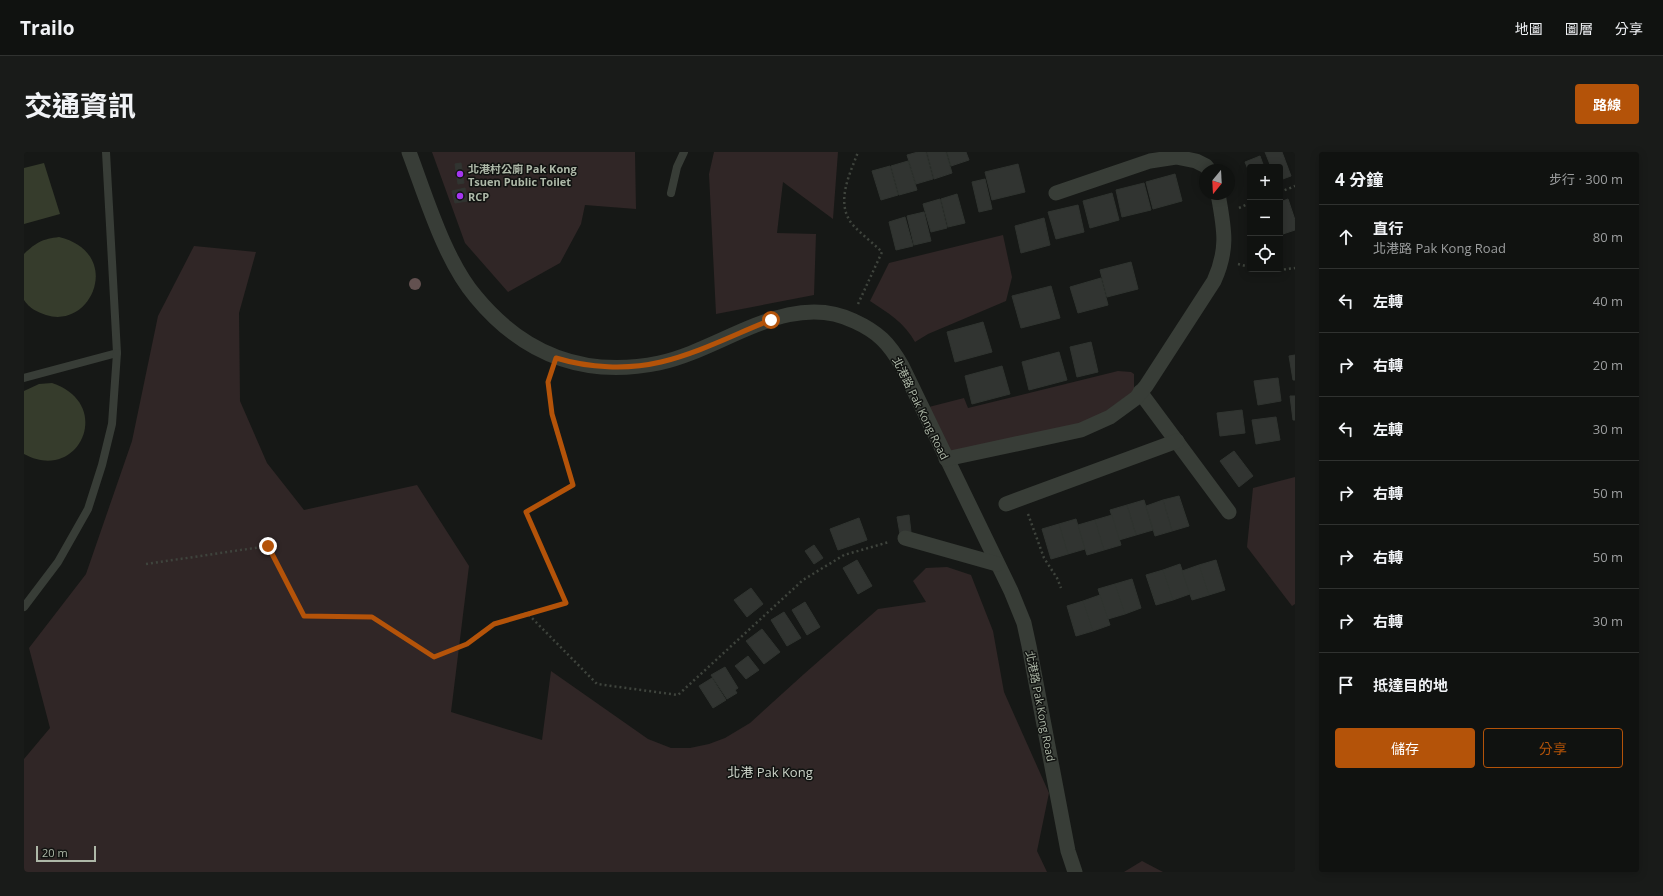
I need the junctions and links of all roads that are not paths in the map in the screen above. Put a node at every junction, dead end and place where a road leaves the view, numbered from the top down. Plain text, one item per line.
1 (106, 152) edge
2 (409, 152) edge
3 (684, 152) edge
4 (1202, 164) edge
5 (671, 193) dead end
6 (1056, 193) dead end
7 (1219, 200) edge
8 (117, 353) junction
9 (24, 378) edge
10 (1140, 392) junction
11 (1177, 441) junction
12 (946, 459) junction
13 (1006, 504) dead end
14 (1230, 512) dead end
15 (905, 538) road end
16 (997, 564) junction
17 (24, 607) edge
18 (1075, 872) edge

1 - 8 lane
2 - 12 street, 北港路 Pak Kong Road
3 - 5 lane
4 - 6 street
7 - 10 street
8 - 9 lane
8 - 17 lane
10 - 11 street
10 - 12 street
11 - 13 street
11 - 14 street
12 - 16 street, 北港路 Pak Kong Road
15 - 16 street
16 - 18 street, 北港路 Pak Kong Road

